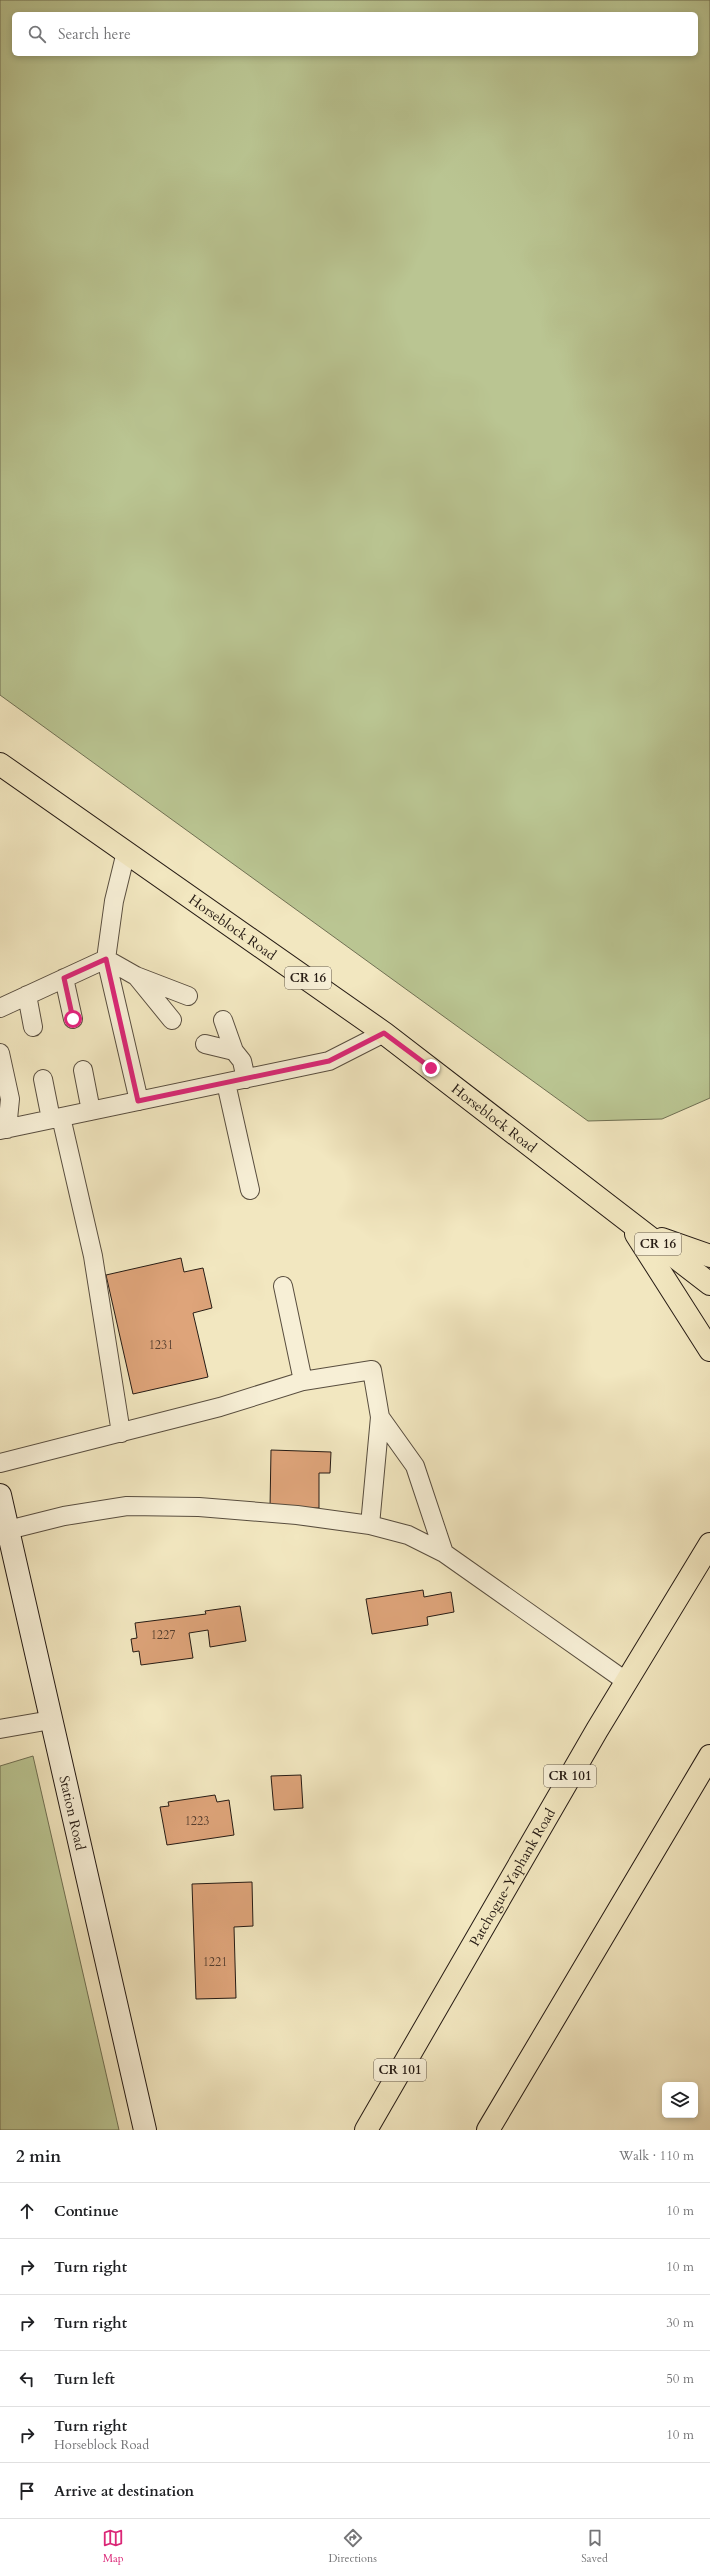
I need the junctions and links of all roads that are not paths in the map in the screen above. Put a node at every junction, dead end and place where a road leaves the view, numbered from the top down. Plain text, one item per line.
1 (0, 764) edge
2 (126, 852) junction
3 (106, 959) junction
4 (136, 976) junction
5 (64, 978) junction
6 (27, 995) junction
7 (188, 996) dead end
8 (0, 1008) edge
9 (73, 1019) dead end
10 (172, 1020) dead end
11 (223, 1020) dead end
12 (33, 1026) dead end
13 (384, 1033) junction
14 (205, 1044) dead end
15 (234, 1051) junction
16 (0, 1054) edge
17 (83, 1070) dead end
18 (43, 1079) dead end
19 (246, 1079) junction
20 (226, 1083) junction
21 (138, 1101) junction
22 (91, 1111) junction
23 (56, 1118) junction
24 (4, 1130) edge
25 (250, 1190) dead end
26 (627, 1219) junction
27 (645, 1233) junction
28 (710, 1256) edge
29 (710, 1284) edge
30 (282, 1286) dead end
31 (710, 1350) edge
32 (303, 1381) junction
33 (380, 1417) junction
34 (121, 1432) junction
35 (0, 1463) edge
36 (0, 1495) edge
37 (370, 1525) junction
38 (8, 1530) junction
39 (710, 1544) edge
40 (444, 1553) junction
41 (627, 1682) junction
42 (51, 1720) junction
43 (0, 1729) edge
44 (710, 1756) edge
45 (145, 2130) edge
46 (366, 2130) edge
47 (488, 2130) edge

1 - 2 main road, Horseblock Road / CR 16
2 - 3 lane
2 - 13 main road, Horseblock Road / CR 16
3 - 4 lane
3 - 5 lane
3 - 21 lane
4 - 7 lane
4 - 10 lane
5 - 6 lane
5 - 9 lane
6 - 8 lane
6 - 12 lane
11 - 15 lane
13 - 19 lane
13 - 26 main road, Horseblock Road / CR 16
14 - 15 lane
15 - 19 lane
16 - 24 lane
17 - 22 lane
18 - 23 lane
19 - 20 lane
20 - 21 lane
20 - 25 lane
21 - 22 lane
22 - 23 lane
23 - 24 lane
23 - 34 lane
26 - 27 main road, Horseblock Road / CR 16
26 - 31 main road
27 - 28 main road
27 - 29 main road, Horseblock Road / CR 16
30 - 32 lane
32 - 33 lane
32 - 34 lane
33 - 37 lane
33 - 40 lane
34 - 35 lane
36 - 38 main road, Station Road
37 - 38 lane
37 - 40 lane
38 - 42 main road, Station Road
39 - 41 main road, Patchogue-Yaphank Road / CR 101
40 - 41 lane
41 - 46 main road, Patchogue-Yaphank Road / CR 101
42 - 43 lane
42 - 45 main road, Station Road
44 - 47 main road

